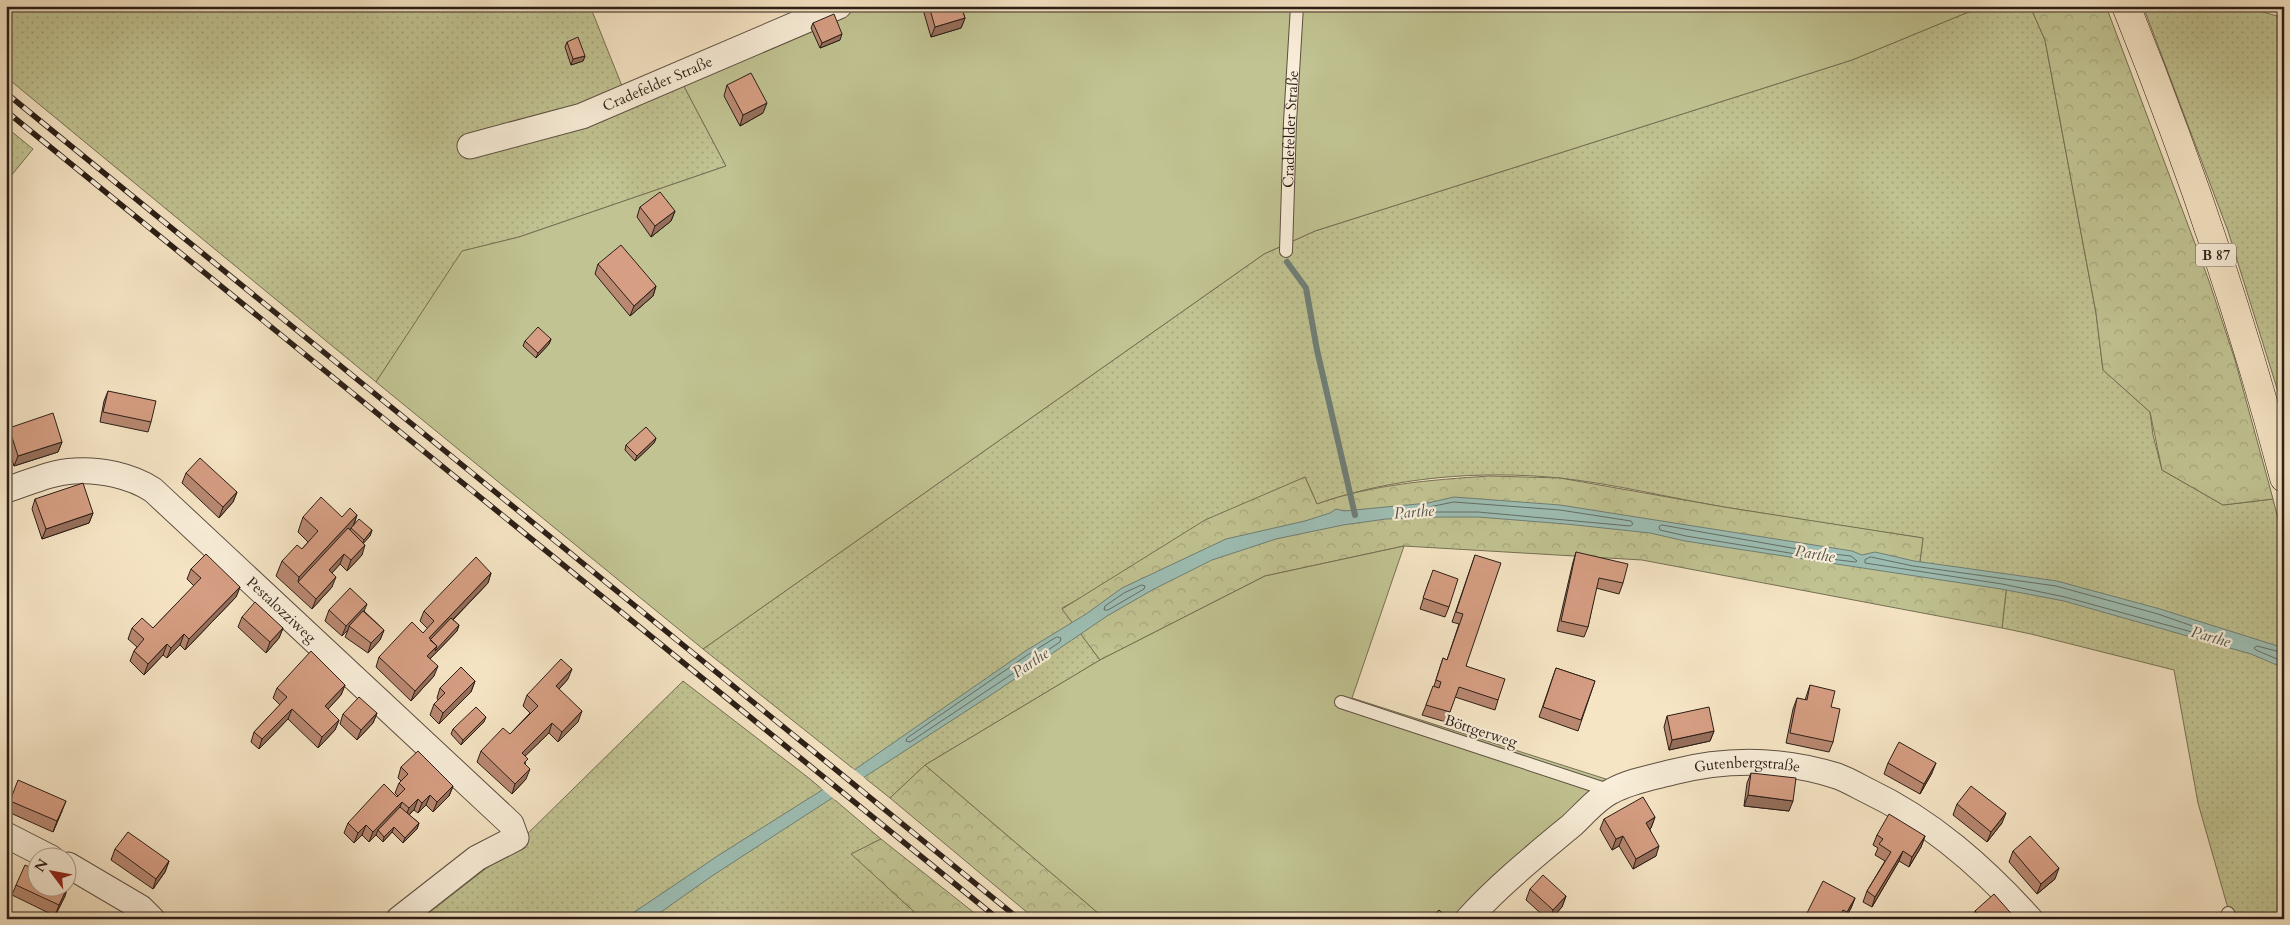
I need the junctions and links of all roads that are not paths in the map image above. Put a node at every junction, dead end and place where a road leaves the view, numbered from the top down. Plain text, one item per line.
1 (839, 6) edge
2 (1297, 6) edge
3 (2126, 6) edge
4 (470, 146) dead end
5 (1286, 251) dead end
6 (2284, 478) edge
7 (6, 490) edge
8 (1341, 702) dead end
9 (1611, 791) junction
10 (6, 835) edge
11 (31, 848) edge
12 (78, 872) edge
13 (152, 919) edge
14 (399, 919) edge
15 (1468, 919) edge
16 (2030, 919) edge

1 - 4 street, Cradefelder Straße
2 - 5 lane, Cradefelder Straße
3 - 6 main road, B 87
7 - 14 street, Pestalozziweg
8 - 9 lane, Böttgerweg
9 - 15 street, Gutenbergstraße
9 - 16 street, Gutenbergstraße
10 - 11 street
12 - 13 street

